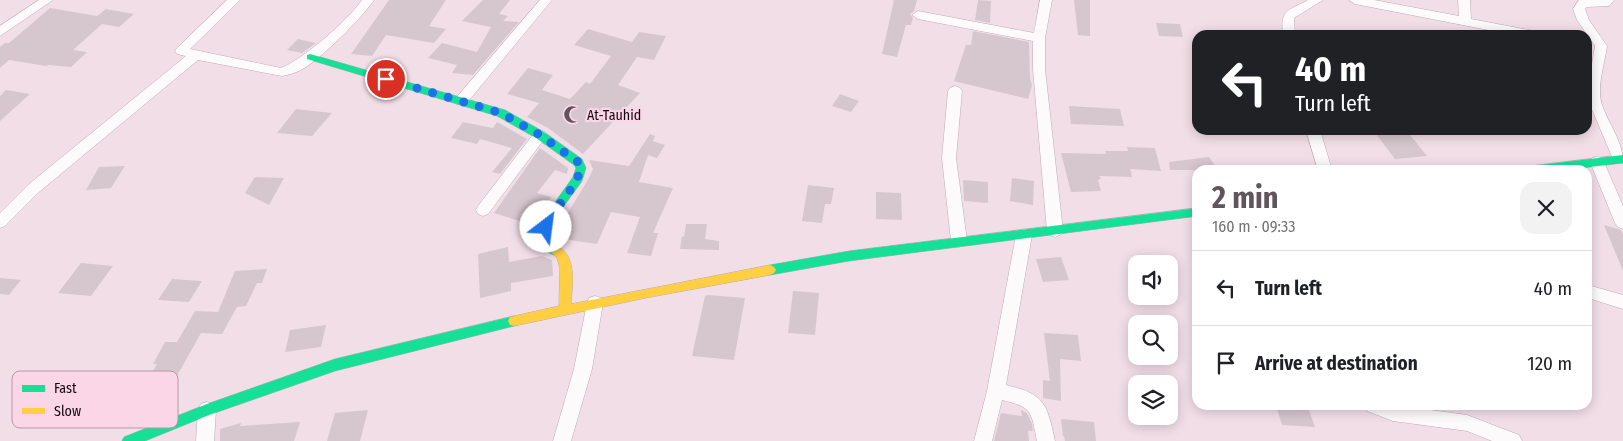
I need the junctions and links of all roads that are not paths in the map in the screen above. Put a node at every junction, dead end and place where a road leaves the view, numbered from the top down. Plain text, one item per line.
1 (47, 0) edge
2 (234, 0) edge
3 (368, 0) edge
4 (546, 0) edge
5 (1046, 0) edge
6 (1316, 0) edge
7 (1355, 0) edge
8 (1464, 0) edge
9 (1608, 0) edge
10 (918, 16) dead end
11 (1465, 22) junction
12 (1288, 30) edge
13 (1507, 30) edge
14 (1591, 30) edge
15 (1592, 31) edge
16 (0, 32) edge
17 (1039, 38) junction
18 (1592, 46) edge
19 (1601, 48) junction
20 (196, 55) junction
21 (310, 57) junction
22 (955, 91) dead end
23 (461, 101) junction
24 (540, 135) junction
25 (1314, 135) edge
26 (1621, 159) edge
27 (1597, 162) junction
28 (1324, 165) edge
29 (1573, 165) edge
30 (484, 210) dead end
31 (1192, 213) edge
32 (0, 222) edge
33 (1623, 223) edge
34 (1055, 232) junction
35 (1024, 235) junction
36 (959, 242) junction
37 (1592, 293) edge
38 (1623, 302) edge
39 (595, 303) junction
40 (565, 309) junction
41 (996, 391) junction
42 (207, 410) junction
43 (1386, 410) edge
44 (178, 422) edge
45 (162, 428) edge
46 (129, 441) edge
47 (205, 441) edge
48 (562, 441) edge
49 (983, 441) edge
50 (1046, 441) edge
51 (1514, 441) edge

1 - 16 street
2 - 20 street
3 - 21 street
4 - 23 street
5 - 17 street
6 - 12 street
7 - 11 street
8 - 11 street
9 - 14 street
10 - 17 street
11 - 13 street
15 - 19 street
17 - 34 street
18 - 19 street
19 - 26 street
20 - 21 street
20 - 32 street
21 - 23 main road
22 - 36 street
23 - 24 main road
24 - 30 street
24 - 40 main road
25 - 28 street
26 - 27 main road
27 - 29 main road
27 - 33 street
31 - 34 main road
34 - 35 main road
35 - 36 main road
35 - 41 street
36 - 39 main road
37 - 38 street
39 - 40 main road
39 - 48 street
40 - 42 main road
41 - 49 street
41 - 50 street
42 - 44 main road
42 - 47 street
43 - 51 street
45 - 46 main road

